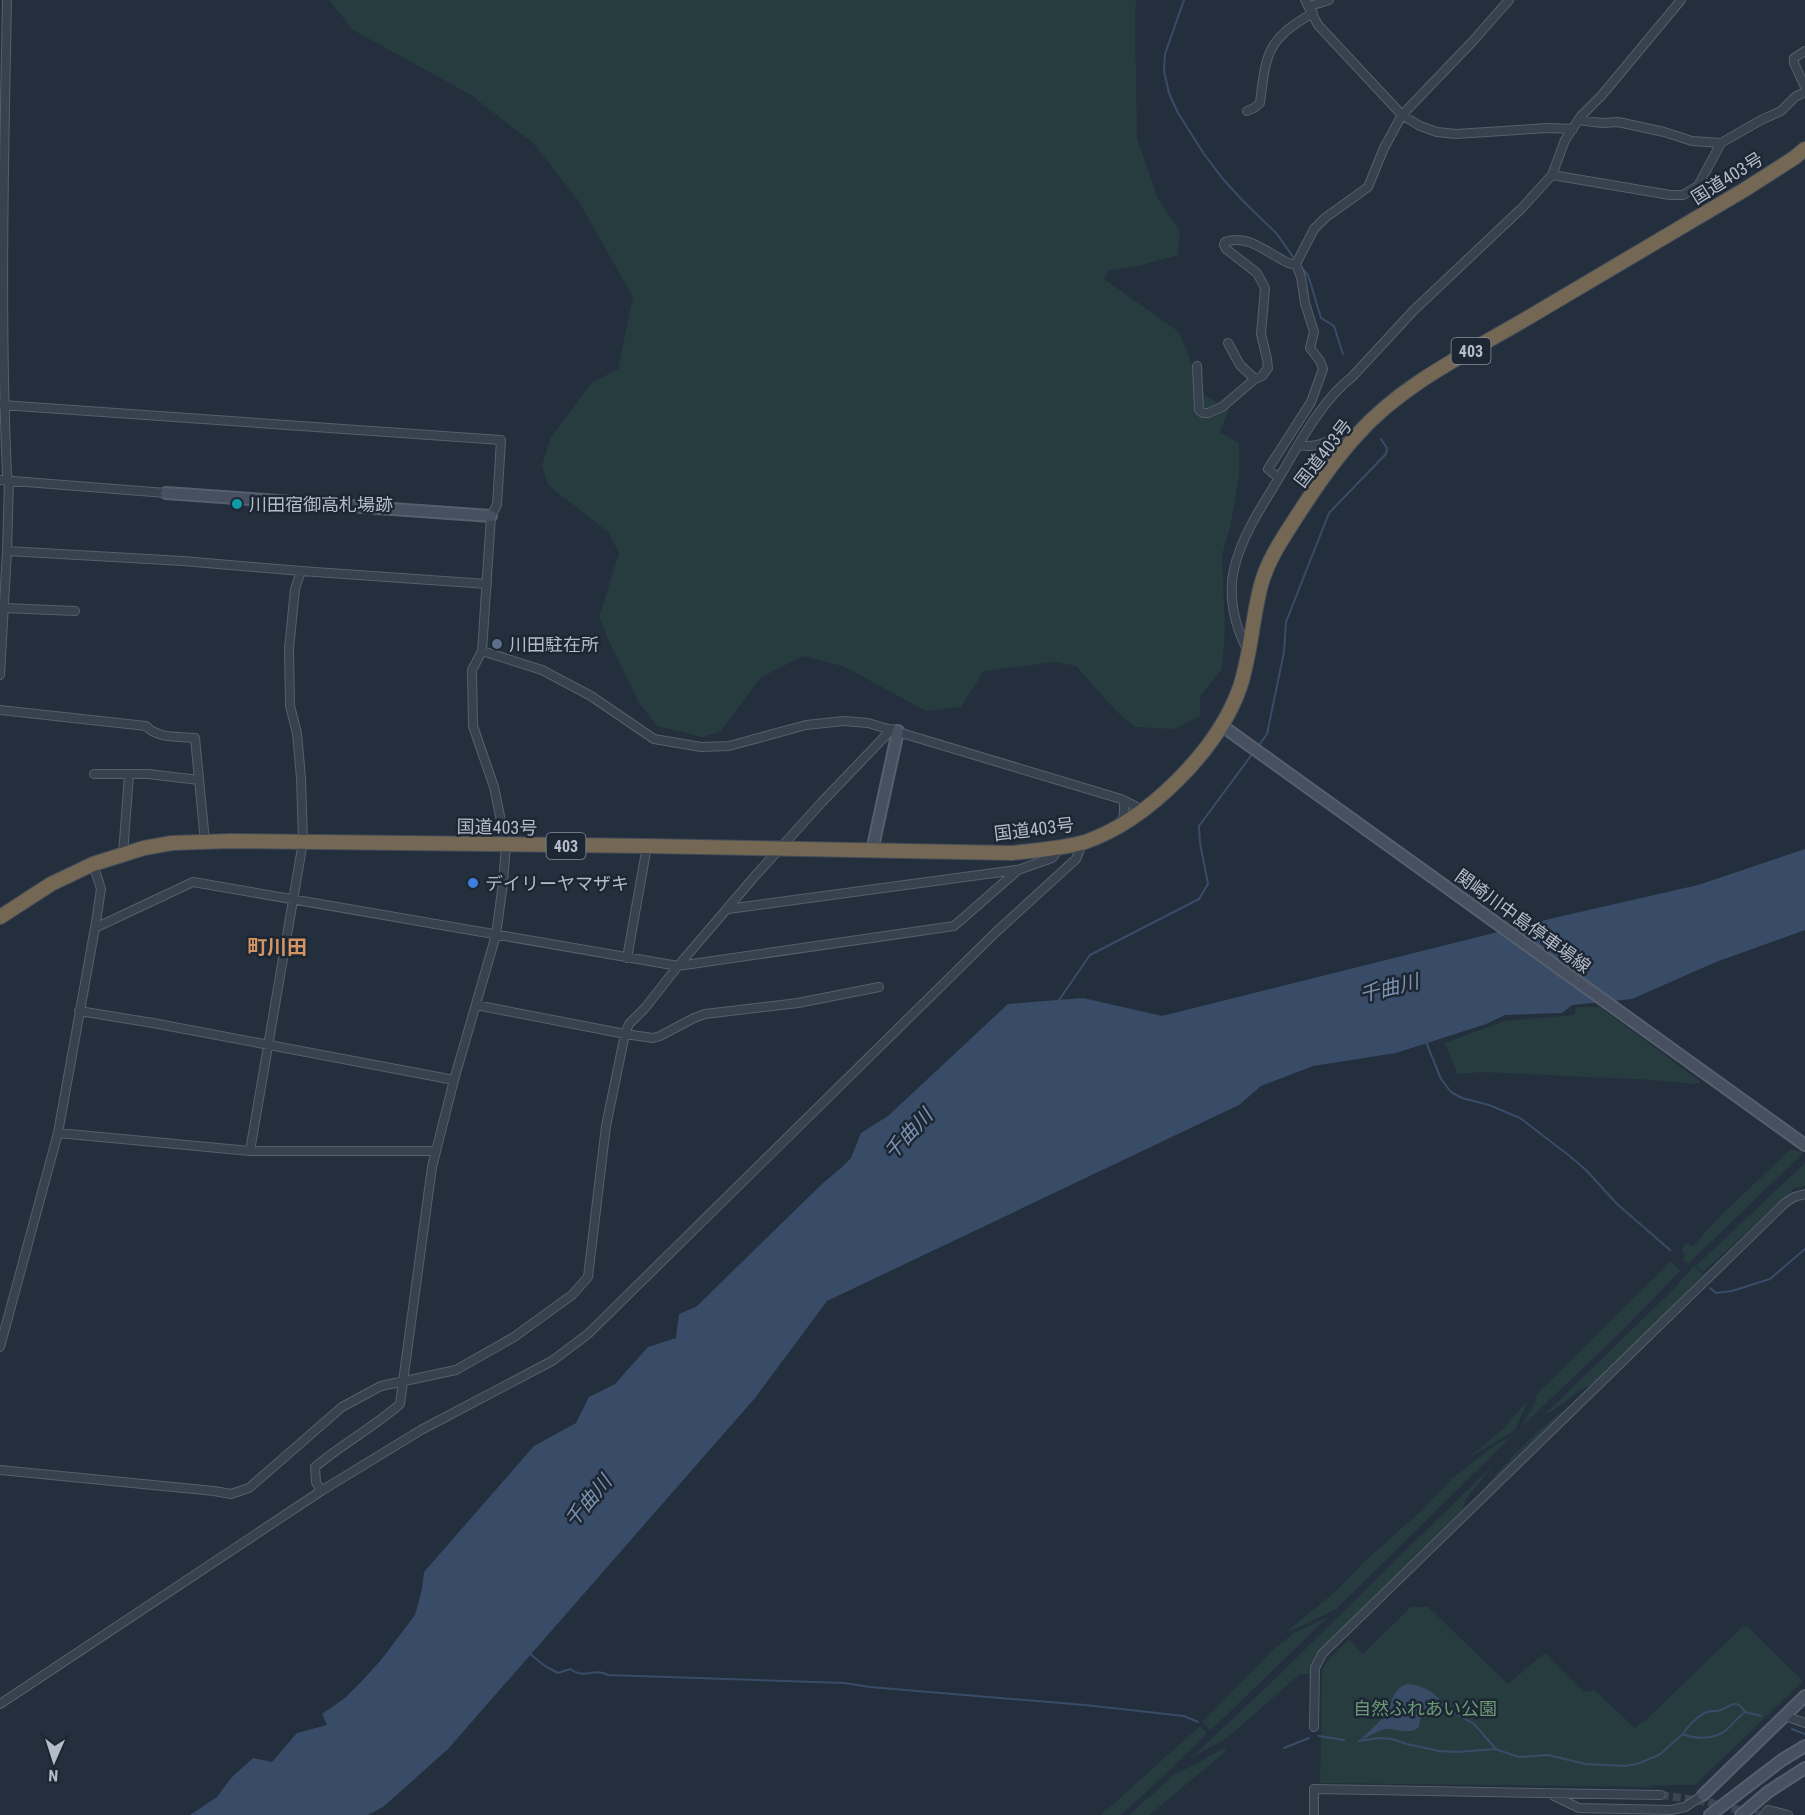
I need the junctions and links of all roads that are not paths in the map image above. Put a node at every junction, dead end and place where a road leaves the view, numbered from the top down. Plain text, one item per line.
1 (7, 0) edge
2 (1329, 0) edge
3 (1509, 0) edge
4 (1681, 0) edge
5 (1309, 6) edge
6 (1805, 51) edge
7 (1805, 87) edge
8 (1805, 92) edge
9 (1247, 111) dead end
10 (1402, 115) junction
11 (1578, 120) junction
12 (1573, 129) junction
13 (1721, 143) junction
14 (1805, 149) edge
15 (1552, 175) junction
16 (1296, 264) junction
17 (1228, 343) dead end
18 (1197, 366) dead end
19 (1255, 379) junction
20 (2, 405) junction
21 (1357, 435) junction
22 (1299, 445) junction
23 (1279, 478) junction
24 (4, 481) edge
25 (166, 493) joint
26 (491, 516) junction
27 (8, 551) junction
28 (302, 572) junction
29 (487, 584) junction
30 (4, 608) junction
31 (75, 611) dead end
32 (2, 629) edge
33 (482, 651) junction
34 (1249, 653) junction
35 (0, 675) edge
36 (0, 710) edge
37 (1227, 729) junction
38 (895, 730) junction
39 (94, 774) dead end
40 (129, 775) junction
41 (199, 780) junction
42 (1124, 801) junction
43 (1141, 811) junction
44 (1118, 827) junction
45 (205, 841) junction
46 (303, 842) junction
47 (1083, 842) junction
48 (506, 845) junction
49 (647, 846) junction
50 (1060, 848) junction
51 (779, 849) junction
52 (872, 851) junction
53 (123, 854) junction
54 (93, 864) junction
55 (1018, 870) junction
56 (294, 899) junction
57 (728, 909) junction
58 (2, 914) edge
59 (95, 928) junction
60 (496, 935) junction
61 (627, 958) junction
62 (678, 966) junction
63 (879, 987) dead end
64 (476, 1005) junction
65 (79, 1011) junction
66 (625, 1034) junction
67 (270, 1046) junction
68 (454, 1080) junction
69 (58, 1134) junction
70 (1805, 1145) edge
71 (250, 1151) junction
72 (436, 1151) junction
73 (1805, 1194) edge
74 (0, 1347) edge
75 (404, 1381) junction
76 (0, 1470) edge
77 (321, 1491) junction
78 (1805, 1696) edge
79 (0, 1703) edge
80 (1785, 1716) junction
81 (1805, 1723) edge
82 (1314, 1727) dead end
83 (1805, 1746) edge
84 (1805, 1768) edge
85 (1550, 1794) junction
86 (1703, 1795) joint
87 (1660, 1796) tunnel mouth
88 (1679, 1812) edge
89 (1315, 1815) edge
90 (1710, 1815) edge
91 (1741, 1815) edge
92 (1764, 1815) edge
93 (1788, 1815) edge

1 - 20 street
2 - 5 street
3 - 10 street
4 - 11 street
5 - 9 street
5 - 10 street
6 - 7 street
8 - 13 street
10 - 12 street
10 - 16 street
11 - 12 street
11 - 13 street
12 - 15 street
13 - 15 street
14 - 21 highway, 国道403号 / 403
15 - 22 street
16 - 19 street
16 - 23 street
17 - 19 street
18 - 19 street
20 - 24 street
20 - 26 street
21 - 22 street
21 - 34 highway, 国道403号 / 403
22 - 23 street
23 - 34 street
24 - 25 street
24 - 27 street
25 - 26 main road
26 - 29 street
27 - 28 street
27 - 30 street
28 - 29 street
28 - 46 street
29 - 33 street
30 - 31 street
30 - 32 street
32 - 35 street
33 - 38 street
33 - 48 street
34 - 37 highway, 国道403号 / 403
36 - 41 street
37 - 43 highway, 国道403号 / 403
37 - 70 main road, 関崎川中島停車場線
38 - 42 street
38 - 51 street
38 - 52 main road
39 - 40 street
40 - 41 street
40 - 53 street
41 - 45 street
42 - 43 street
42 - 44 street
43 - 44 highway, 国道403号 / 403
44 - 47 highway, 国道403号 / 403
45 - 46 highway, 国道403号 / 403
45 - 53 highway, 国道403号 / 403
46 - 48 highway, 国道403号 / 403
46 - 56 street
47 - 50 highway, 国道403号 / 403
47 - 77 street
48 - 49 highway, 国道403号 / 403
48 - 60 street
49 - 51 highway, 国道403号 / 403
49 - 61 street
50 - 52 highway, 国道403号 / 403
50 - 55 street
51 - 52 highway, 国道403号 / 403
51 - 57 street
53 - 54 highway, 国道403号 / 403
54 - 58 highway, 国道403号 / 403
54 - 59 street
55 - 57 street
55 - 62 street
56 - 59 street
56 - 60 street
56 - 67 street
57 - 62 street
59 - 65 street
60 - 61 street
60 - 64 street
61 - 62 street
62 - 66 street
63 - 66 street
64 - 66 street
64 - 68 street
65 - 67 street
65 - 69 street
66 - 75 street
67 - 68 street
67 - 71 street
68 - 72 street
69 - 71 street
69 - 74 street
71 - 72 street
72 - 75 street
73 - 82 street
75 - 76 street
75 - 77 street
77 - 79 street
78 - 80 main road
80 - 81 street
80 - 86 main road
83 - 90 main road
84 - 91 main road
85 - 87 street
85 - 88 street
85 - 89 street
86 - 88 street
92 - 93 street

